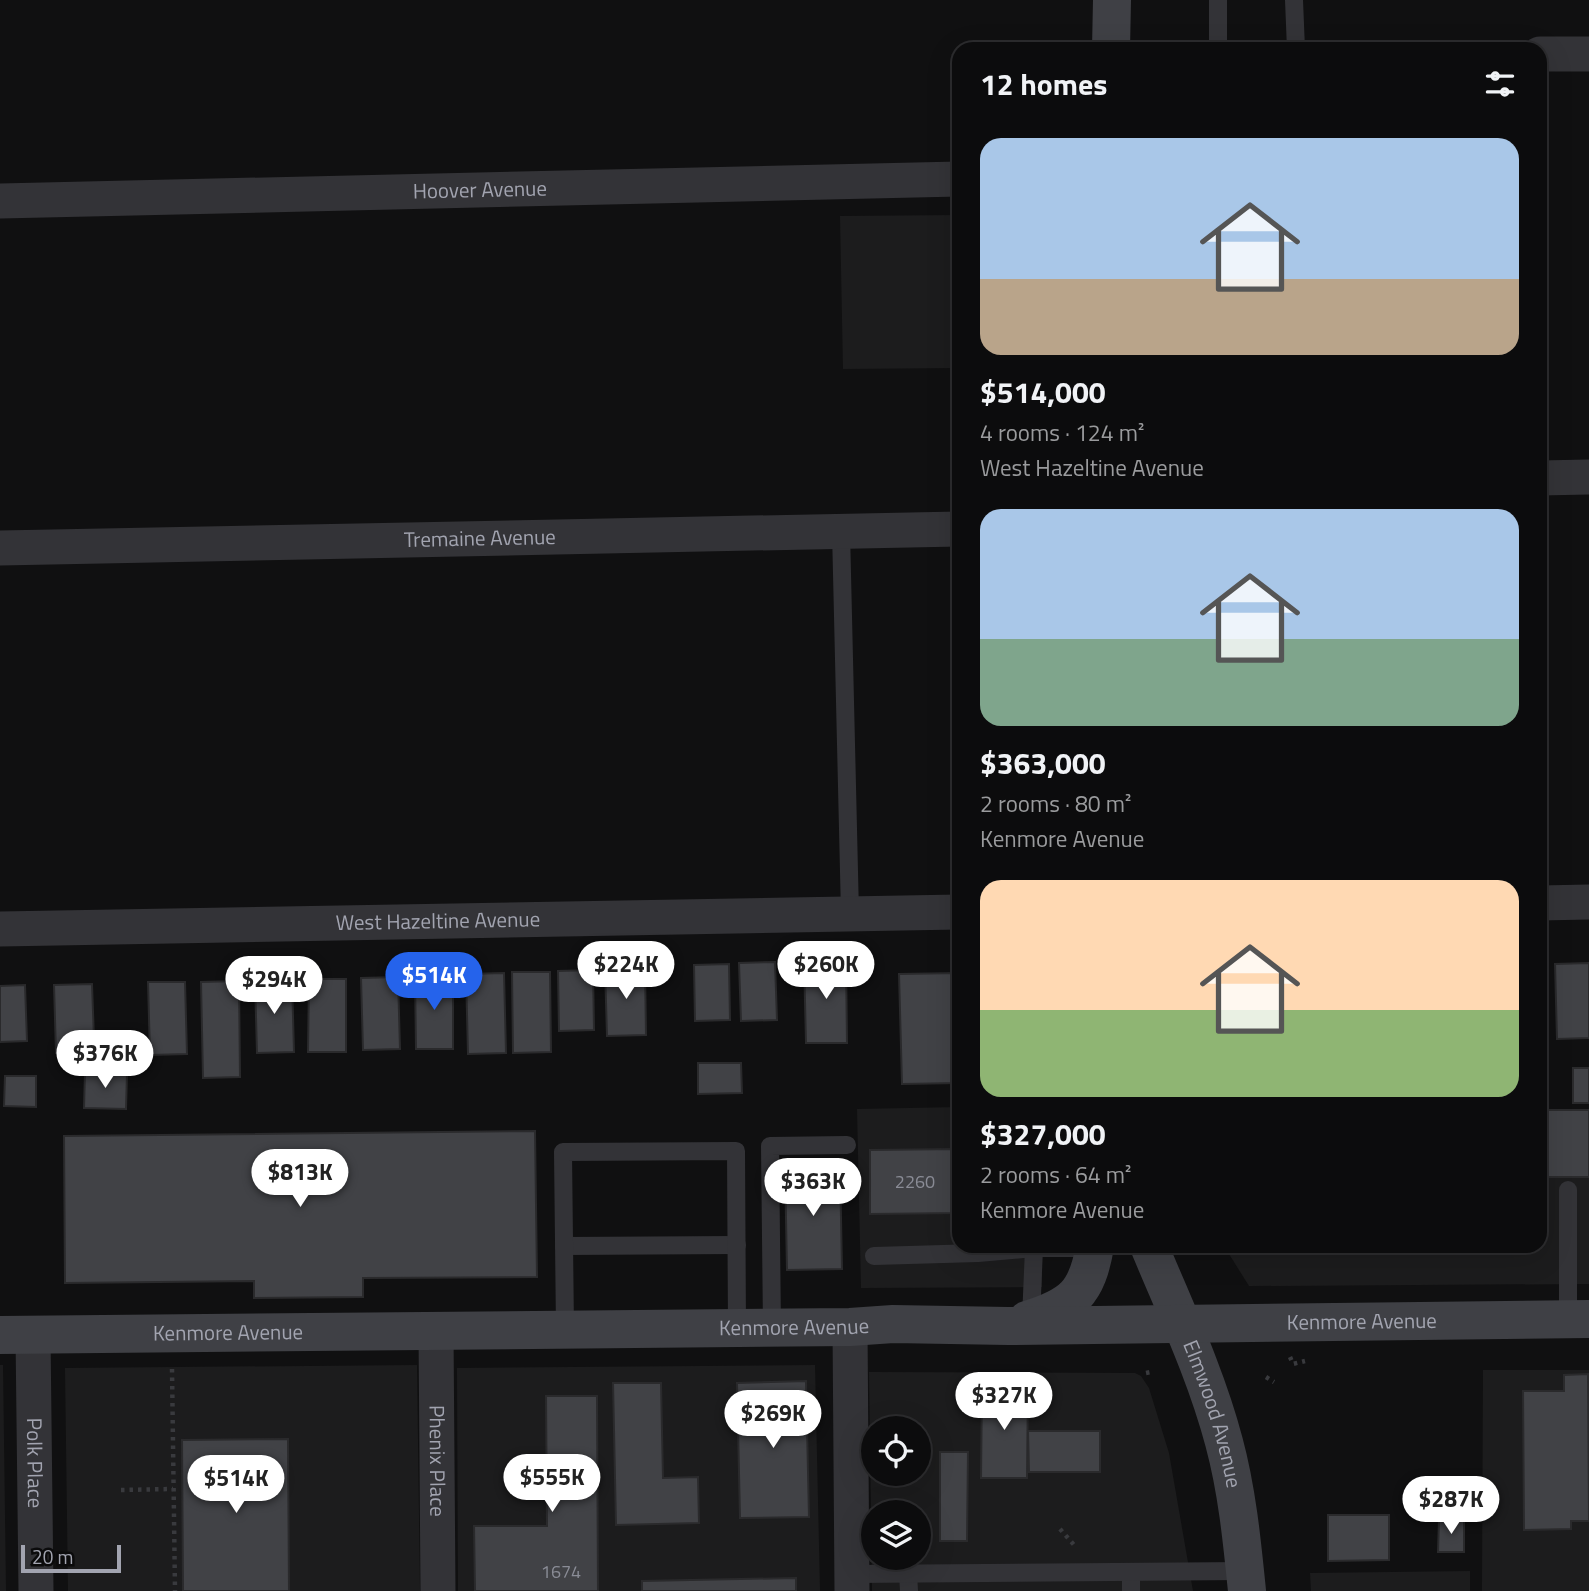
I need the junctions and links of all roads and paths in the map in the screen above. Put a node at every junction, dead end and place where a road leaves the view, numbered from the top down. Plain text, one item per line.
1 (1112, 0) edge
2 (1218, 0) edge
3 (1294, 0) edge
4 (1111, 42) edge
5 (1218, 42) edge
6 (1297, 42) edge
7 (1547, 54) edge
8 (1589, 54) edge
9 (952, 179) edge
10 (0, 201) edge
11 (1589, 477) edge
12 (1547, 478) edge
13 (952, 529) edge
14 (841, 531) junction
15 (0, 548) edge
16 (1589, 902) edge
17 (1547, 903) edge
18 (952, 912) edge
19 (850, 914) junction
20 (0, 929) edge
21 (847, 1145) dead end
22 (1568, 1190) dead end
23 (737, 1245) junction
24 (564, 1246) junction
25 (952, 1252) edge
26 (1033, 1253) edge
27 (1094, 1253) edge
28 (1152, 1253) edge
29 (874, 1256) dead end
30 (1578, 1319) edge
31 (1020, 1323) junction
32 (1182, 1325) junction
33 (850, 1327) junction
34 (755, 1328) junction
35 (565, 1330) junction
36 (436, 1331) junction
37 (17, 1335) edge
38 (172, 1365) dead end
39 (1266, 1377) dead end
40 (1274, 1382) dead end
41 (173, 1489) junction
42 (121, 1490) dead end
43 (1060, 1529) dead end
44 (1082, 1555) dead end
45 (1131, 1572) junction
46 (1246, 1581) edge
47 (852, 1582) edge
48 (909, 1582) edge
49 (36, 1591) edge
50 (175, 1591) edge
51 (438, 1591) edge
52 (1131, 1591) edge

1 - 4 street
2 - 5 lane
3 - 6 lane
7 - 8 street
9 - 10 street, Hoover Avenue
11 - 12 street
13 - 14 street, Tremaine Avenue
14 - 15 street, Tremaine Avenue
14 - 19 lane
16 - 17 street
18 - 19 street, West Hazeltine Avenue
19 - 20 street, West Hazeltine Avenue
21 - 34 lane
22 - 30 lane
23 - 24 lane
23 - 24 lane
23 - 34 lane
24 - 35 lane
25 - 29 lane
26 - 31 lane
27 - 31 street
28 - 32 street, Elmwood Avenue
30 - 32 street, Kenmore Avenue
31 - 32 street, Kenmore Avenue
31 - 33 street, Kenmore Avenue
32 - 46 street, Elmwood Avenue
33 - 34 street, Kenmore Avenue
33 - 47 street
34 - 35 street, Kenmore Avenue
35 - 36 street, Kenmore Avenue
36 - 37 street, Kenmore Avenue
36 - 51 street, Phenix Place
37 - 49 street, Polk Place
38 - 41 path
39 - 40 path
41 - 42 path
41 - 50 path
43 - 44 path
45 - 46 lane
45 - 48 lane
45 - 52 lane
47 - 48 lane

